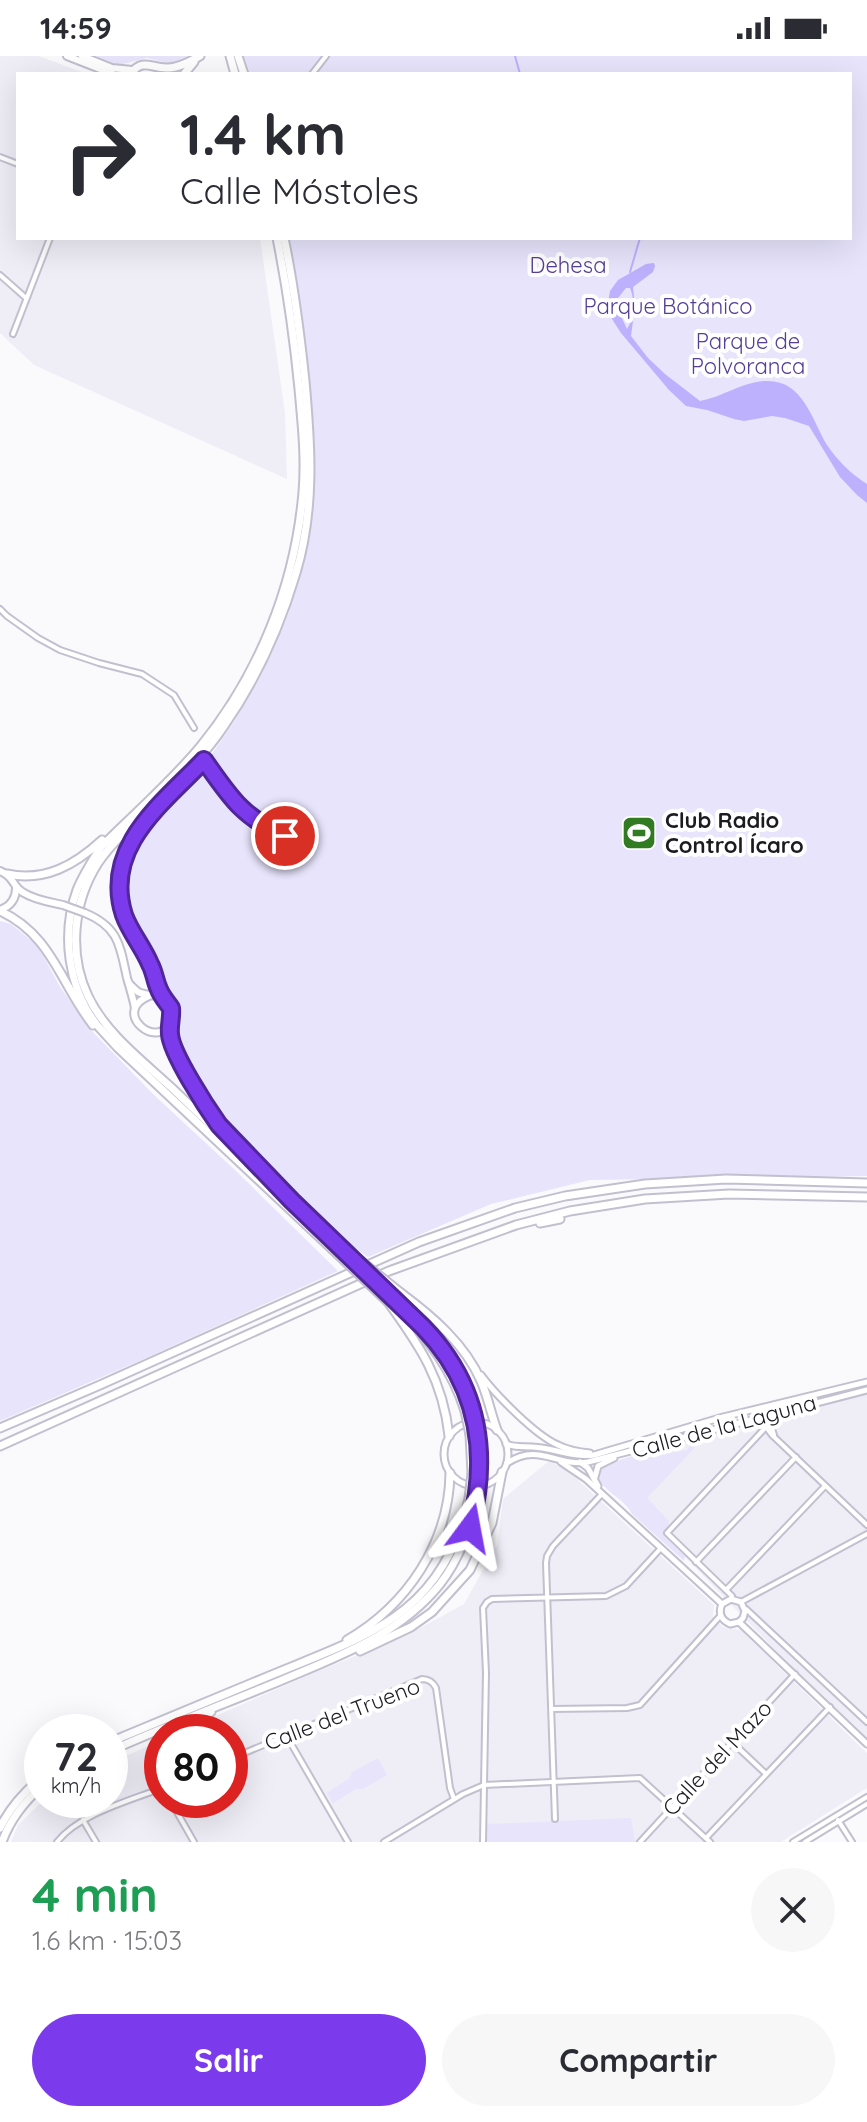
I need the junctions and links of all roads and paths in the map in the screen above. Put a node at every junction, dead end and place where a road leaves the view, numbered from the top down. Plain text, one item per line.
1 (67, 56) edge
2 (82, 56) edge
3 (326, 56) edge
4 (199, 57) edge
5 (184, 63) junction
6 (153, 66) junction
7 (108, 72) edge
8 (131, 72) edge
9 (159, 72) edge
10 (173, 72) edge
11 (186, 72) edge
12 (314, 72) edge
13 (49, 240) edge
14 (277, 240) edge
15 (284, 240) edge
16 (0, 275) edge
17 (26, 298) junction
18 (13, 334) dead end
19 (0, 609) edge
20 (243, 696) junction
21 (194, 728) dead end
22 (204, 760) junction
23 (147, 802) junction
24 (285, 836) dead end
25 (4, 873) edge
26 (16, 888) junction
27 (37, 899) junction
28 (10, 904) junction
29 (0, 910) edge
30 (129, 983) junction
31 (149, 996) junction
32 (163, 999) junction
33 (135, 1008) junction
34 (171, 1020) junction
35 (256, 1178) junction
36 (867, 1183) edge
37 (867, 1197) edge
38 (292, 1201) junction
39 (560, 1219) dead end
40 (522, 1223) junction
41 (334, 1246) junction
42 (394, 1298) junction
43 (469, 1359) junction
44 (867, 1382) edge
45 (867, 1390) edge
46 (785, 1403) junction
47 (776, 1414) junction
48 (766, 1417) junction
49 (766, 1427) junction
50 (0, 1428) edge
51 (497, 1430) junction
52 (449, 1436) junction
53 (775, 1437) junction
54 (506, 1444) junction
55 (0, 1446) edge
56 (547, 1449) junction
57 (610, 1449) junction
58 (628, 1452) junction
59 (540, 1454) junction
60 (796, 1457) junction
61 (507, 1463) junction
62 (582, 1463) junction
63 (502, 1472) junction
64 (450, 1473) junction
65 (596, 1482) junction
66 (825, 1486) junction
67 (602, 1494) junction
68 (867, 1525) edge
69 (867, 1534) edge
70 (661, 1548) junction
71 (696, 1562) junction
72 (726, 1590) junction
73 (548, 1597) junction
74 (731, 1599) junction
75 (722, 1604) junction
76 (743, 1605) junction
77 (721, 1615) junction
78 (739, 1622) junction
79 (307, 1665) junction
80 (795, 1674) junction
81 (222, 1704) junction
82 (830, 1707) junction
83 (552, 1709) junction
84 (198, 1714) edge
85 (210, 1714) edge
86 (867, 1722) edge
87 (128, 1735) edge
88 (286, 1735) junction
89 (732, 1742) junction
90 (867, 1744) edge
91 (248, 1751) edge
92 (766, 1774) junction
93 (554, 1781) junction
94 (484, 1785) junction
95 (24, 1792) edge
96 (144, 1796) edge
97 (867, 1797) edge
98 (454, 1799) junction
99 (24, 1804) edge
100 (867, 1804) edge
101 (672, 1807) junction
102 (180, 1818) edge
103 (838, 1818) junction
104 (555, 1819) dead end
105 (83, 1820) junction
106 (0, 1828) edge
107 (708, 1840) edge
108 (2, 1842) edge
109 (57, 1842) edge
110 (96, 1842) edge
111 (194, 1842) edge
112 (348, 1842) edge
113 (384, 1842) edge
114 (483, 1842) edge
115 (640, 1842) edge
116 (793, 1842) edge
117 (805, 1842) edge
118 (852, 1842) edge

1 - 7 main road
2 - 8 main road
3 - 12 street
4 - 5 highway
4 - 11 highway
5 - 6 highway
5 - 10 highway
6 - 8 highway
6 - 9 highway
13 - 17 street
14 - 23 highway
15 - 20 highway
16 - 17 street
17 - 18 street
19 - 21 street
20 - 22 highway
20 - 38 highway
22 - 24 street
22 - 32 highway
23 - 25 highway
23 - 35 highway
25 - 26 main road
26 - 27 main road
26 - 28 main road
27 - 28 main road
27 - 30 main road, bridge
28 - 29 main road
29 - 35 highway
30 - 31 main road
30 - 33 main road
31 - 32 main road
31 - 33 main road
32 - 34 main road
33 - 34 main road
34 - 38 highway
35 - 41 highway
36 - 50 highway
37 - 40 highway
38 - 41 highway
39 - 40 highway
40 - 55 highway
41 - 42 highway, bridge
41 - 42 highway, bridge
42 - 43 highway
42 - 52 highway
42 - 79 highway, bridge
43 - 51 highway
43 - 57 street
44 - 46 street, Calle de la Laguna
45 - 47 street, Calle de la Laguna
46 - 48 street
46 - 57 street, Calle de la Laguna
47 - 48 street, Calle de la Laguna
47 - 53 street
48 - 49 street
48 - 58 street, Calle de la Laguna
49 - 53 street
49 - 71 street
51 - 52 street
51 - 54 street
52 - 64 street
53 - 60 street
54 - 56 street
54 - 61 street
56 - 57 street
56 - 62 street
58 - 62 street, Calle de la Laguna
58 - 65 street
59 - 61 street
59 - 62 street
59 - 67 street
60 - 66 street
60 - 71 street
61 - 63 street
62 - 65 street
63 - 64 street
63 - 79 highway
64 - 79 highway
65 - 67 street
66 - 68 street
66 - 72 street
67 - 70 street
67 - 73 street
69 - 76 street
70 - 73 street
70 - 75 street
71 - 72 street
72 - 74 street
73 - 83 street
73 - 94 street
74 - 75 street
74 - 76 street
75 - 77 street
76 - 78 street
76 - 86 street
77 - 78 street
77 - 83 street
78 - 80 street
79 - 81 highway
79 - 87 highway
80 - 82 street
80 - 89 street, Calle del Mazo
81 - 84 highway
81 - 85 highway
82 - 90 street
82 - 92 street
83 - 93 street
88 - 91 street, Calle del Trueno
88 - 98 street, Calle del Trueno
88 - 112 street
89 - 92 street
89 - 101 street, Calle del Mazo
92 - 107 street
93 - 94 street
93 - 101 street
93 - 104 street
94 - 98 street
94 - 114 street
95 - 106 highway
96 - 105 street
97 - 103 street
98 - 113 street
99 - 108 highway
100 - 103 street
101 - 107 street
101 - 115 street, Calle del Mazo
102 - 111 street
103 - 116 street
103 - 117 street
103 - 118 street
105 - 109 street
105 - 110 street

